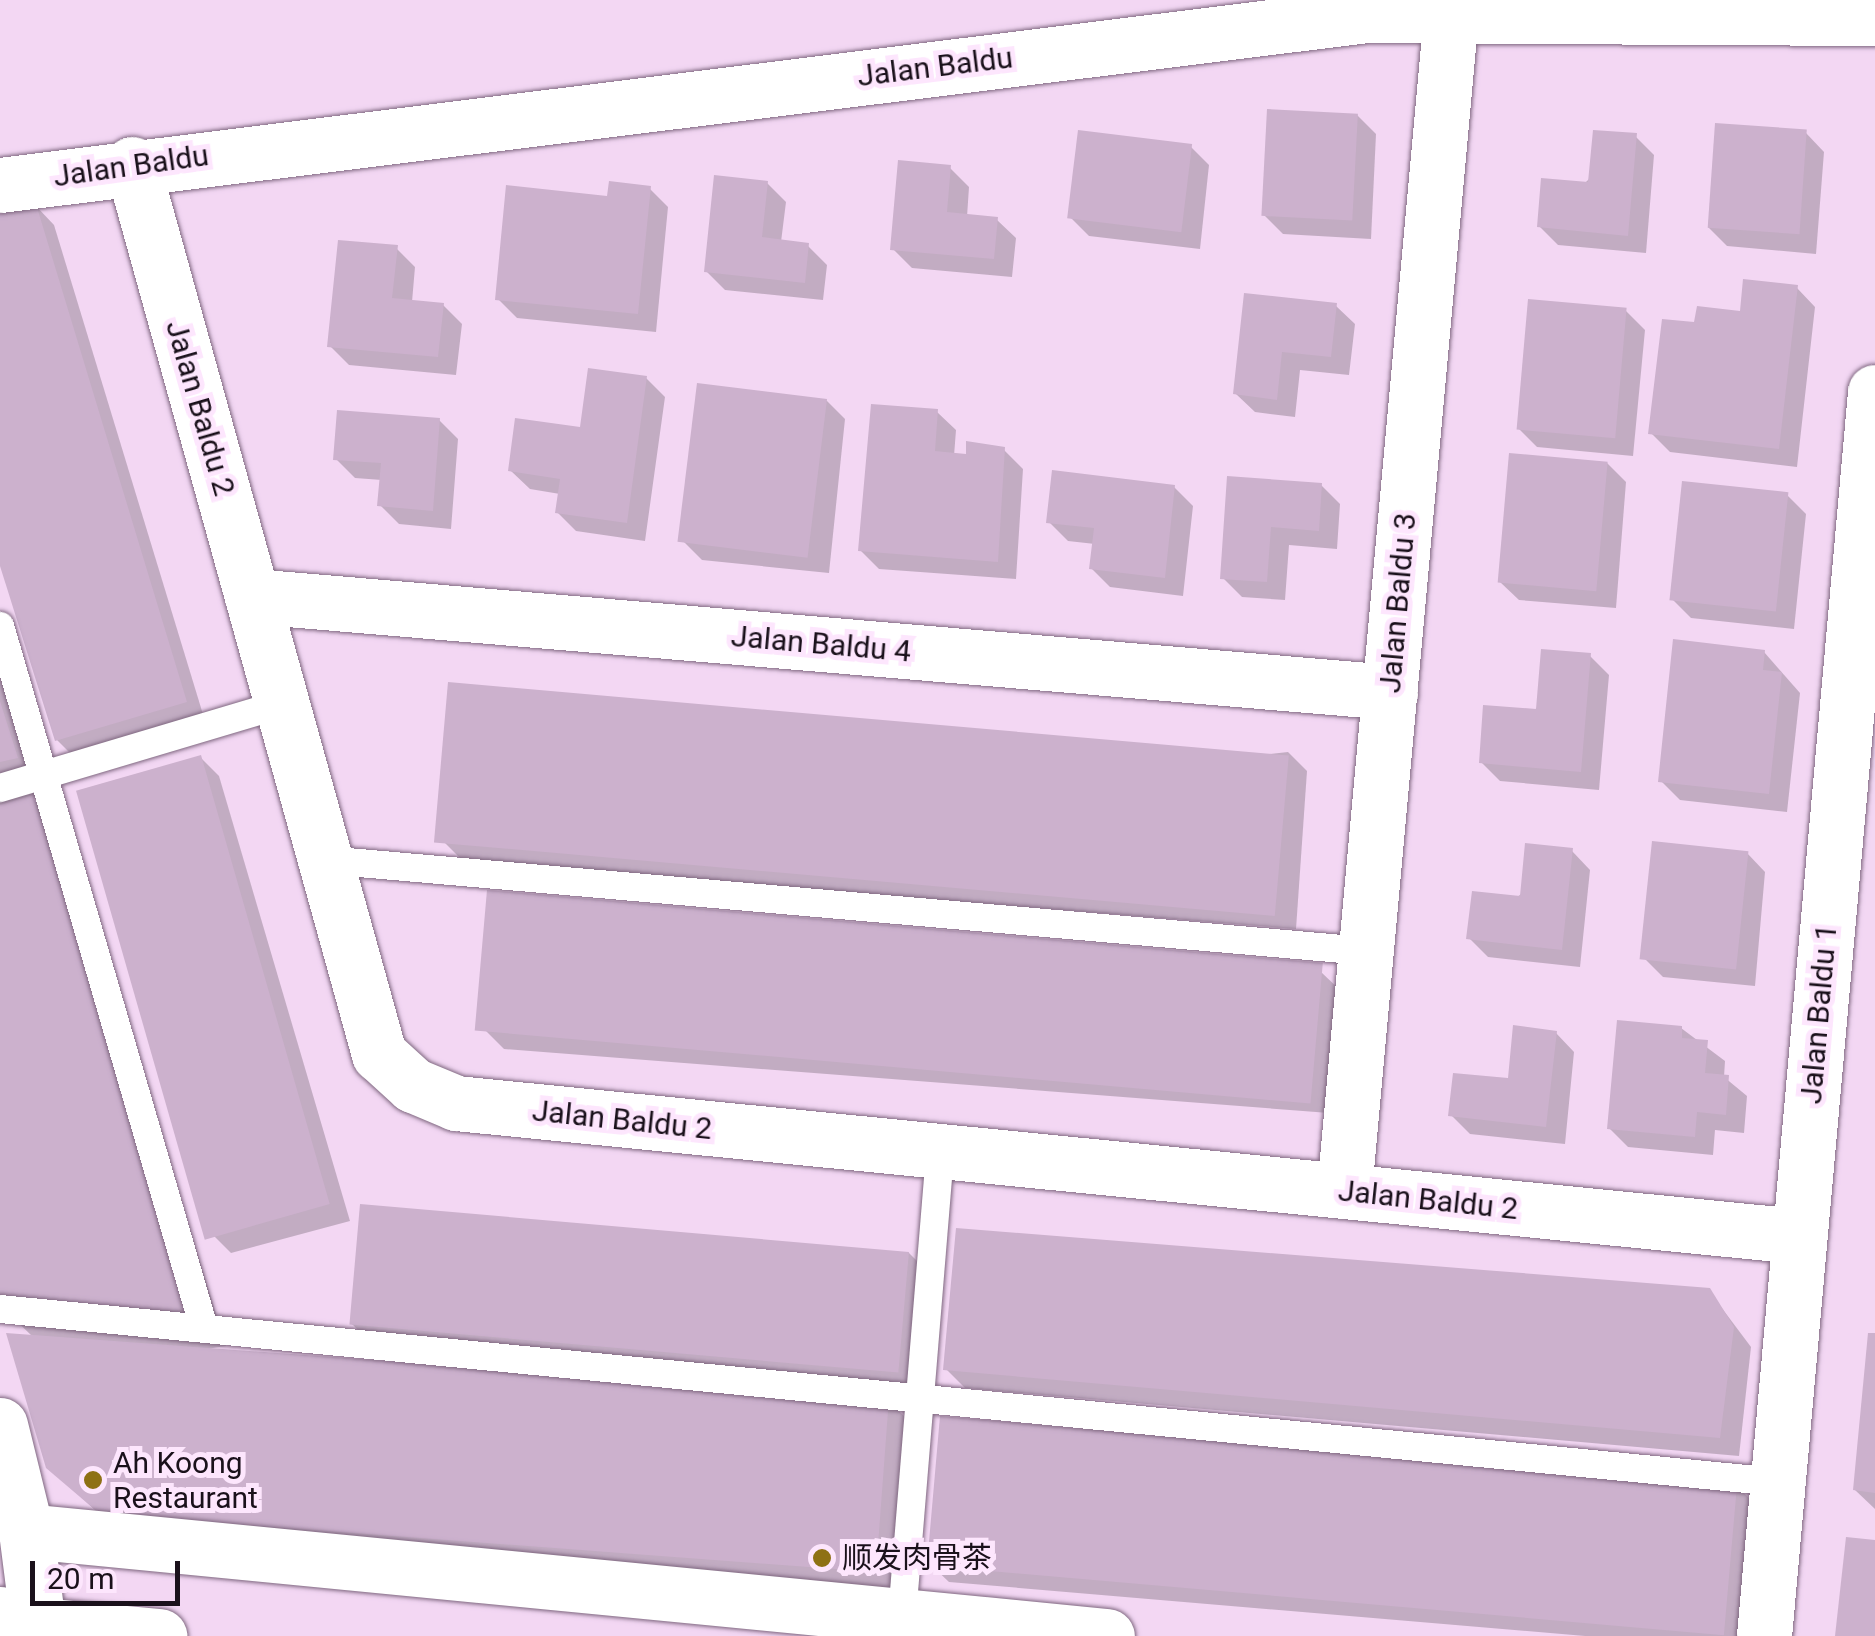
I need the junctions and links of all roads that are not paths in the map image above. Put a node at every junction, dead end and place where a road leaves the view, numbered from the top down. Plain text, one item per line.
1 (1451, 14) junction
2 (1875, 18) edge
3 (132, 164) junction
4 (0, 185) edge
5 (1875, 392) edge
6 (252, 596) junction
7 (0, 626) edge
8 (1390, 692) junction
9 (1861, 698) edge
10 (282, 704) junction
11 (47, 774) junction
12 (0, 788) edge
13 (324, 860) junction
14 (1366, 951) junction
15 (940, 1151) junction
16 (1344, 1191) junction
17 (1799, 1236) junction
18 (0, 1308) edge
19 (204, 1328) junction
20 (920, 1398) junction
21 (0, 1425) edge
22 (1777, 1482) junction
23 (26, 1531) junction
24 (19, 1625) edge
25 (901, 1626) edge
26 (150, 1635) edge
27 (1107, 1636) edge
28 (1764, 1636) edge

1 - 2 street, Jalan Baldu
1 - 3 street, Jalan Baldu
1 - 8 street, Jalan Baldu 3
3 - 4 street, Jalan Baldu
3 - 6 street, Jalan Baldu 2
5 - 9 street, Jalan Baldu 1
6 - 8 street, Jalan Baldu 4
6 - 10 street, Jalan Baldu 2
7 - 11 lane
8 - 14 street, Jalan Baldu 3
9 - 17 street, Jalan Baldu 1
10 - 11 lane
10 - 13 street, Jalan Baldu 2
11 - 12 lane
11 - 19 lane
13 - 14 lane
13 - 15 street, Jalan Baldu 2
14 - 16 street, Jalan Baldu 3
15 - 16 street, Jalan Baldu 2
15 - 20 lane
16 - 17 street, Jalan Baldu 2
17 - 22 street, Jalan Baldu 1
18 - 19 lane
19 - 20 lane
20 - 22 lane
20 - 25 lane
21 - 23 street
22 - 28 street, Jalan Baldu 1
23 - 24 street
23 - 25 street
24 - 26 street
25 - 27 street

